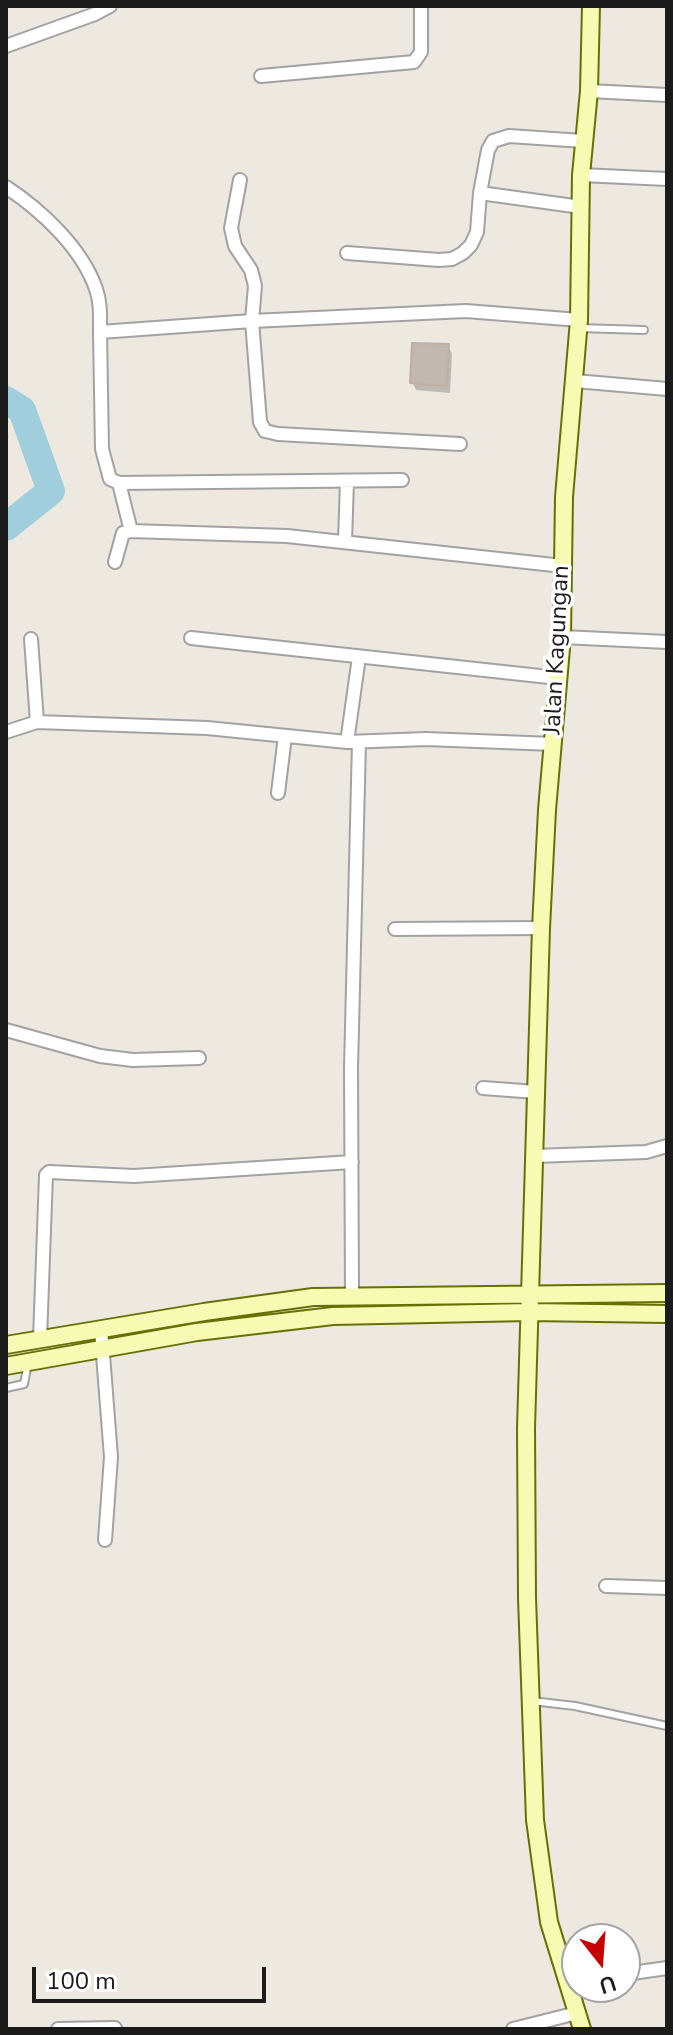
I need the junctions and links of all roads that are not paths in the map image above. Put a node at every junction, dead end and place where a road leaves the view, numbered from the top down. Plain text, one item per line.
1 (110, 6) edge
2 (421, 6) edge
3 (591, 6) edge
4 (6, 46) edge
5 (261, 76) dead end
6 (589, 91) junction
7 (667, 95) edge
8 (583, 141) junction
9 (581, 175) junction
10 (667, 179) edge
11 (240, 180) dead end
12 (6, 187) edge
13 (480, 193) junction
14 (581, 207) junction
15 (347, 253) dead end
16 (252, 321) junction
17 (579, 324) junction
18 (644, 330) dead end
19 (100, 332) junction
20 (575, 381) junction
21 (667, 389) edge
22 (460, 444) dead end
23 (402, 480) dead end
24 (347, 481) junction
25 (119, 483) junction
26 (131, 531) junction
27 (345, 541) junction
28 (115, 562) dead end
29 (563, 566) junction
30 (562, 637) junction
31 (191, 638) dead end
32 (31, 639) dead end
33 (667, 642) edge
34 (359, 657) junction
35 (558, 678) junction
36 (37, 722) junction
37 (6, 732) edge
38 (285, 736) junction
39 (353, 742) junction
40 (553, 744) junction
41 (278, 793) dead end
42 (541, 928) junction
43 (395, 929) dead end
44 (6, 1030) edge
45 (199, 1058) dead end
46 (483, 1088) dead end
47 (536, 1092) junction
48 (667, 1146) edge
49 (534, 1156) junction
50 (352, 1162) junction
51 (667, 1293) edge
52 (529, 1294) junction
53 (352, 1296) junction
54 (529, 1312) junction
55 (667, 1314) edge
56 (101, 1329) junction
57 (40, 1339) junction
58 (6, 1345) edge
59 (104, 1349) junction
60 (28, 1362) junction
61 (6, 1366) edge
62 (6, 1388) edge
63 (105, 1540) dead end
64 (606, 1586) dead end
65 (667, 1588) edge
66 (532, 1701) junction
67 (667, 1726) edge
68 (561, 1953) edge
69 (667, 1968) edge
70 (641, 1972) edge
71 (580, 2021) edge
72 (115, 2028) edge
73 (58, 2029) edge
74 (513, 2029) edge

1 - 4 street
2 - 5 street
3 - 6 street, Jalan Kagungan
6 - 7 street
6 - 8 street, Jalan Kagungan
8 - 9 street, Jalan Kagungan
8 - 13 street
9 - 10 street
9 - 14 street, Jalan Kagungan
11 - 16 street
12 - 19 street
13 - 14 street
13 - 15 street
14 - 17 street, Jalan Kagungan
16 - 17 street
16 - 19 street
16 - 22 street
17 - 18 lane
17 - 20 street, Jalan Kagungan
19 - 25 street
20 - 21 street
20 - 29 street, Jalan Kagungan
23 - 24 street
24 - 25 street
24 - 27 street
25 - 26 street
26 - 27 street
26 - 28 street
27 - 29 street
29 - 30 street, Jalan Kagungan
30 - 33 street
30 - 35 street, Jalan Kagungan
31 - 34 street
32 - 36 street
34 - 35 street
34 - 39 street
35 - 40 street, Jalan Kagungan
36 - 37 street
36 - 38 street
38 - 39 street
38 - 41 street
39 - 40 street
39 - 50 street
40 - 42 street, Jalan Kagungan
42 - 43 street
42 - 47 street, Jalan Kagungan
44 - 45 street
46 - 47 street
47 - 49 street, Jalan Kagungan
48 - 49 street
49 - 52 street, Jalan Kagungan
50 - 53 street
50 - 57 street
51 - 52 street
52 - 53 street
52 - 54 street, Jalan Kagungan
53 - 56 street
54 - 55 street
54 - 59 street
54 - 66 street, Jalan Kagungan
56 - 57 street
56 - 59 street
57 - 58 street
59 - 60 street
59 - 63 street
60 - 61 street
60 - 62 lane
64 - 65 street
66 - 67 lane
66 - 68 street, Jalan Kagungan
69 - 70 street
71 - 74 street
72 - 73 street

